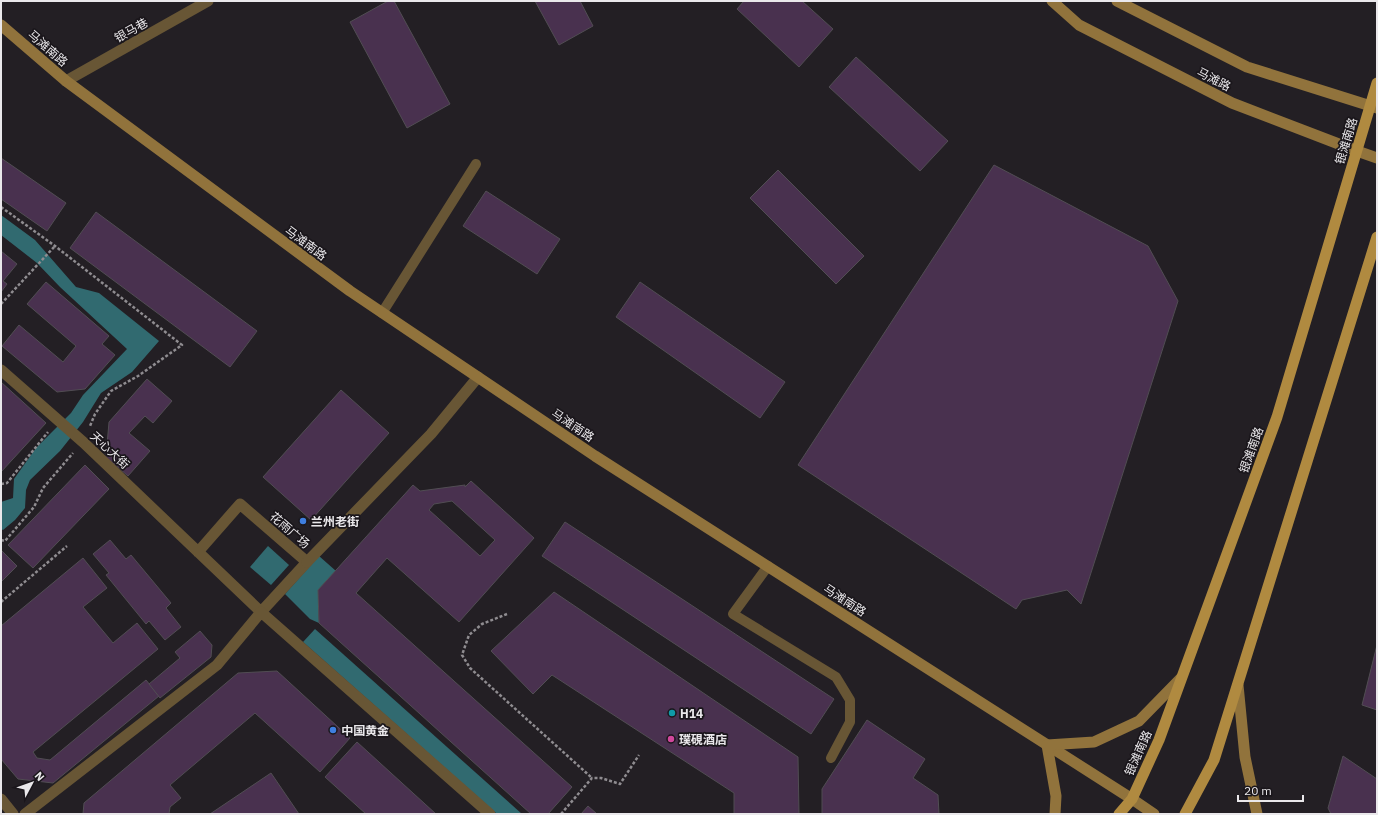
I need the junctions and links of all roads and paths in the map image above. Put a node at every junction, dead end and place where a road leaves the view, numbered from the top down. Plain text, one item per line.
1 (208, 1) edge
2 (1052, 1) edge
3 (1118, 1) edge
4 (1, 25) edge
5 (66, 81) junction
6 (1377, 83) edge
7 (1374, 107) edge
8 (1357, 151) junction
9 (1377, 158) edge
10 (476, 164) dead end
11 (1, 207) edge
12 (1377, 237) edge
13 (55, 246) junction
14 (1, 304) edge
15 (382, 313) junction
16 (182, 344) dead end
17 (1, 370) edge
18 (478, 377) junction
19 (59, 421) junction
20 (1, 484) edge
21 (67, 546) dead end
22 (198, 552) junction
23 (307, 562) junction
24 (768, 566) junction
25 (1, 602) edge
26 (261, 612) junction
27 (507, 614) dead end
28 (1181, 678) junction
29 (1238, 686) junction
30 (1047, 745) junction
31 (639, 755) dead end
32 (832, 758) dead end
33 (592, 778) junction
34 (1, 799) edge
35 (1132, 799) junction
36 (13, 814) edge
37 (25, 814) edge
38 (490, 814) edge
39 (561, 814) edge
40 (1056, 814) edge
41 (1119, 814) edge
42 (1154, 814) edge
43 (1186, 814) edge
44 (1257, 814) edge

1 - 5 street, 银马巷
2 - 8 main road, 马滩路
3 - 7 main road
4 - 5 main road, 马滩南路
5 - 15 main road, 马滩南路
6 - 7 main road, 银滩南路
7 - 8 main road, 银滩南路
8 - 9 main road, 马滩路
8 - 28 main road, 银滩南路
10 - 15 lane
11 - 13 path
12 - 29 main road
13 - 14 path
13 - 16 path
15 - 18 main road, 马滩南路
17 - 19 street, 天心大街
18 - 23 street
18 - 24 main road, 马滩南路
19 - 20 path
19 - 22 street, 天心大街
21 - 25 path
22 - 23 street, 花雨广场
22 - 26 street
23 - 26 street, 花雨广场
24 - 30 main road, 马滩南路
24 - 32 lane
26 - 37 street, 花雨广场
26 - 38 street
27 - 33 path
28 - 30 main road
28 - 35 main road, 银滩南路
29 - 43 main road
29 - 44 main road
30 - 35 main road, 马滩南路
30 - 40 main road
31 - 33 path
33 - 39 path
34 - 36 street
35 - 41 main road, 银滩南路
35 - 42 main road, 马滩南路

